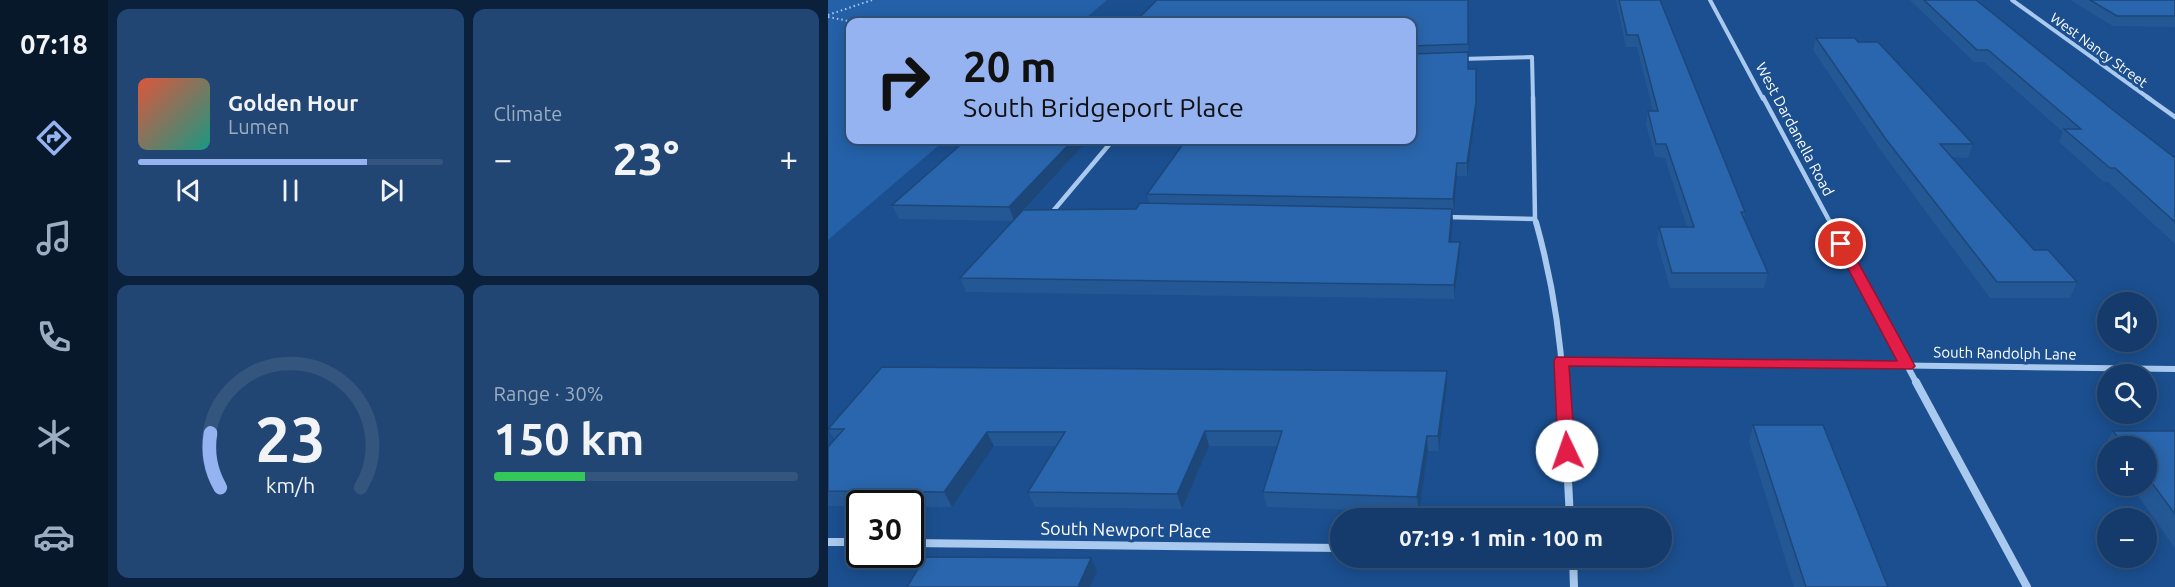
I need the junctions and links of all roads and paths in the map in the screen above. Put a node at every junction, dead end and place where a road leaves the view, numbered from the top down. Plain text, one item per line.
1 (872, 0) edge
2 (1710, 0) edge
3 (2012, 0) edge
4 (828, 16) edge
5 (846, 20) edge
6 (1455, 60) edge
7 (2175, 117) edge
8 (1110, 144) edge
9 (1066, 211) edge
10 (1441, 217) edge
11 (1535, 219) junction
12 (1562, 361) junction
13 (1907, 366) junction
14 (2175, 369) edge
15 (1569, 508) edge
16 (828, 542) edge
17 (846, 542) edge
18 (924, 543) edge
19 (1330, 548) edge
20 (1573, 568) edge
21 (1574, 587) edge
22 (2027, 587) edge

1 - 4 path
2 - 13 street, West Dardanella Road
3 - 7 street, West Nancy Street
4 - 5 path
6 - 11 street
8 - 9 street
10 - 11 street
11 - 12 street
12 - 13 street, South Randolph Lane
12 - 15 street
13 - 14 street, South Randolph Lane
13 - 22 street, West Dardanella Road
16 - 17 street
18 - 19 street, South Newport Place
20 - 21 street

